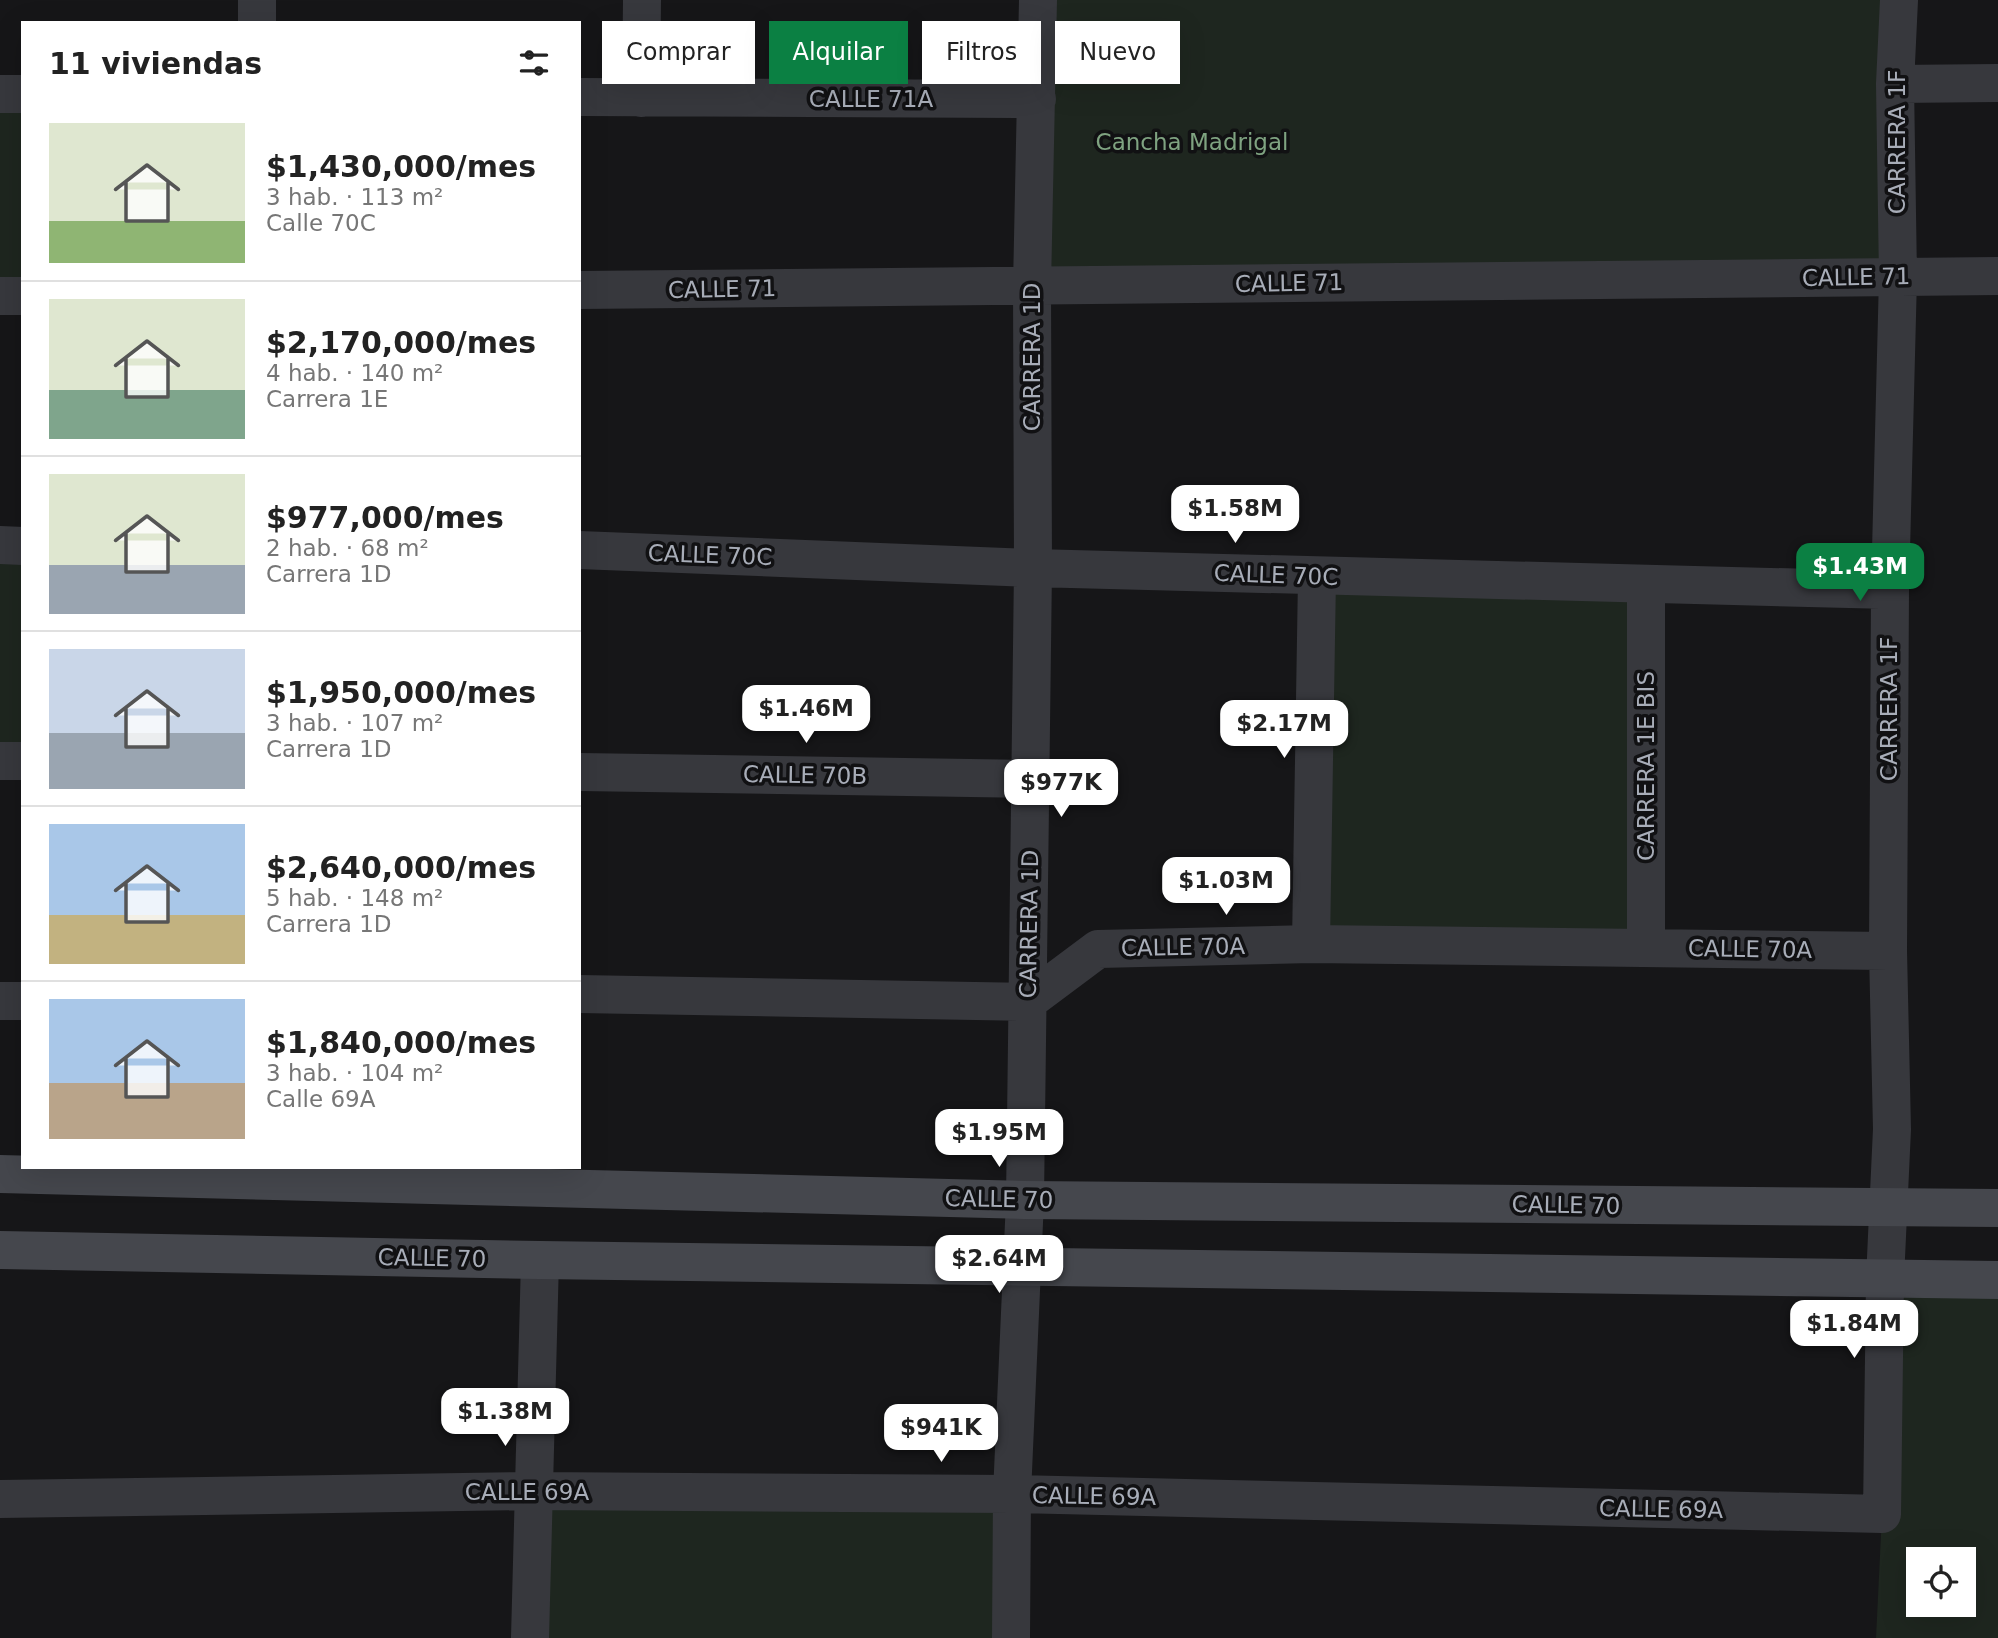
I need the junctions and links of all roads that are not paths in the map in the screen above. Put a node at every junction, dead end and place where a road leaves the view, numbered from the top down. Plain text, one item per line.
1 (257, 0) edge
2 (642, 0) edge
3 (1038, 0) edge
4 (1899, 0) edge
5 (257, 21) edge
6 (1998, 83) edge
7 (1895, 84) junction
8 (0, 94) edge
9 (21, 94) edge
10 (581, 97) edge
11 (640, 98) junction
12 (1037, 99) junction
13 (1998, 275) edge
14 (1898, 277) junction
15 (1032, 286) junction
16 (581, 290) edge
17 (0, 296) edge
18 (21, 296) edge
19 (0, 545) edge
20 (21, 546) edge
21 (581, 550) edge
22 (1033, 568) junction
23 (1317, 577) junction
24 (1646, 584) junction
25 (1890, 590) junction
26 (0, 761) edge
27 (21, 761) edge
28 (581, 772) edge
29 (1032, 779) junction
30 (1311, 944) junction
31 (1646, 948) junction
32 (1888, 951) junction
33 (581, 994) edge
34 (21, 1000) edge
35 (0, 1001) edge
36 (1027, 1002) junction
37 (0, 1174) edge
38 (1025, 1200) junction
39 (1888, 1208) junction
40 (1998, 1208) edge
41 (0, 1250) edge
42 (540, 1260) junction
43 (1022, 1265) junction
44 (1885, 1279) junction
45 (1998, 1279) edge
46 (533, 1491) junction
47 (1012, 1494) junction
48 (0, 1499) edge
49 (530, 1638) edge
50 (1011, 1638) edge

1 - 5 street
2 - 11 street
3 - 12 street, CARRERA 1D
4 - 7 street, CARRERA 1F
6 - 7 street
7 - 14 street, CARRERA 1F
8 - 9 street
10 - 11 street, CALLE 71A
11 - 12 street, CALLE 71A
12 - 15 street, CARRERA 1D
13 - 14 street, CALLE 71
14 - 15 street, CALLE 71
14 - 25 street, CARRERA 1F
15 - 16 street, CALLE 71
15 - 22 street, CARRERA 1D
17 - 18 street
19 - 20 street
21 - 22 street, CALLE 70C
22 - 23 street, CALLE 70C
22 - 29 street, CARRERA 1D
23 - 24 street, CALLE 70C
23 - 30 street
24 - 25 street, CALLE 70C
24 - 31 street, CARRERA 1E BIS
25 - 32 street, CARRERA 1F
26 - 27 street
28 - 29 street, CALLE 70B
29 - 36 street, CARRERA 1D
30 - 31 street, CALLE 70A
30 - 36 street, CALLE 70A
31 - 32 street, CALLE 70A
32 - 39 street, CARRERA 1F
33 - 36 street
34 - 35 street
36 - 38 street, CARRERA 1D
37 - 38 street, CALLE 70
38 - 39 street, CALLE 70
38 - 43 street, CARRERA 1D
39 - 40 street, CALLE 70
39 - 44 street, CALLE 69A
41 - 42 street, CALLE 70
42 - 43 street, CALLE 70
42 - 46 street
43 - 44 street, CALLE 70
43 - 47 street, CARRERA 1D
44 - 45 street, CALLE 70
44 - 47 street, CALLE 69A
46 - 47 street, CALLE 69A
46 - 48 street, CALLE 69A
46 - 49 street
47 - 50 street, CARRERA 1D

